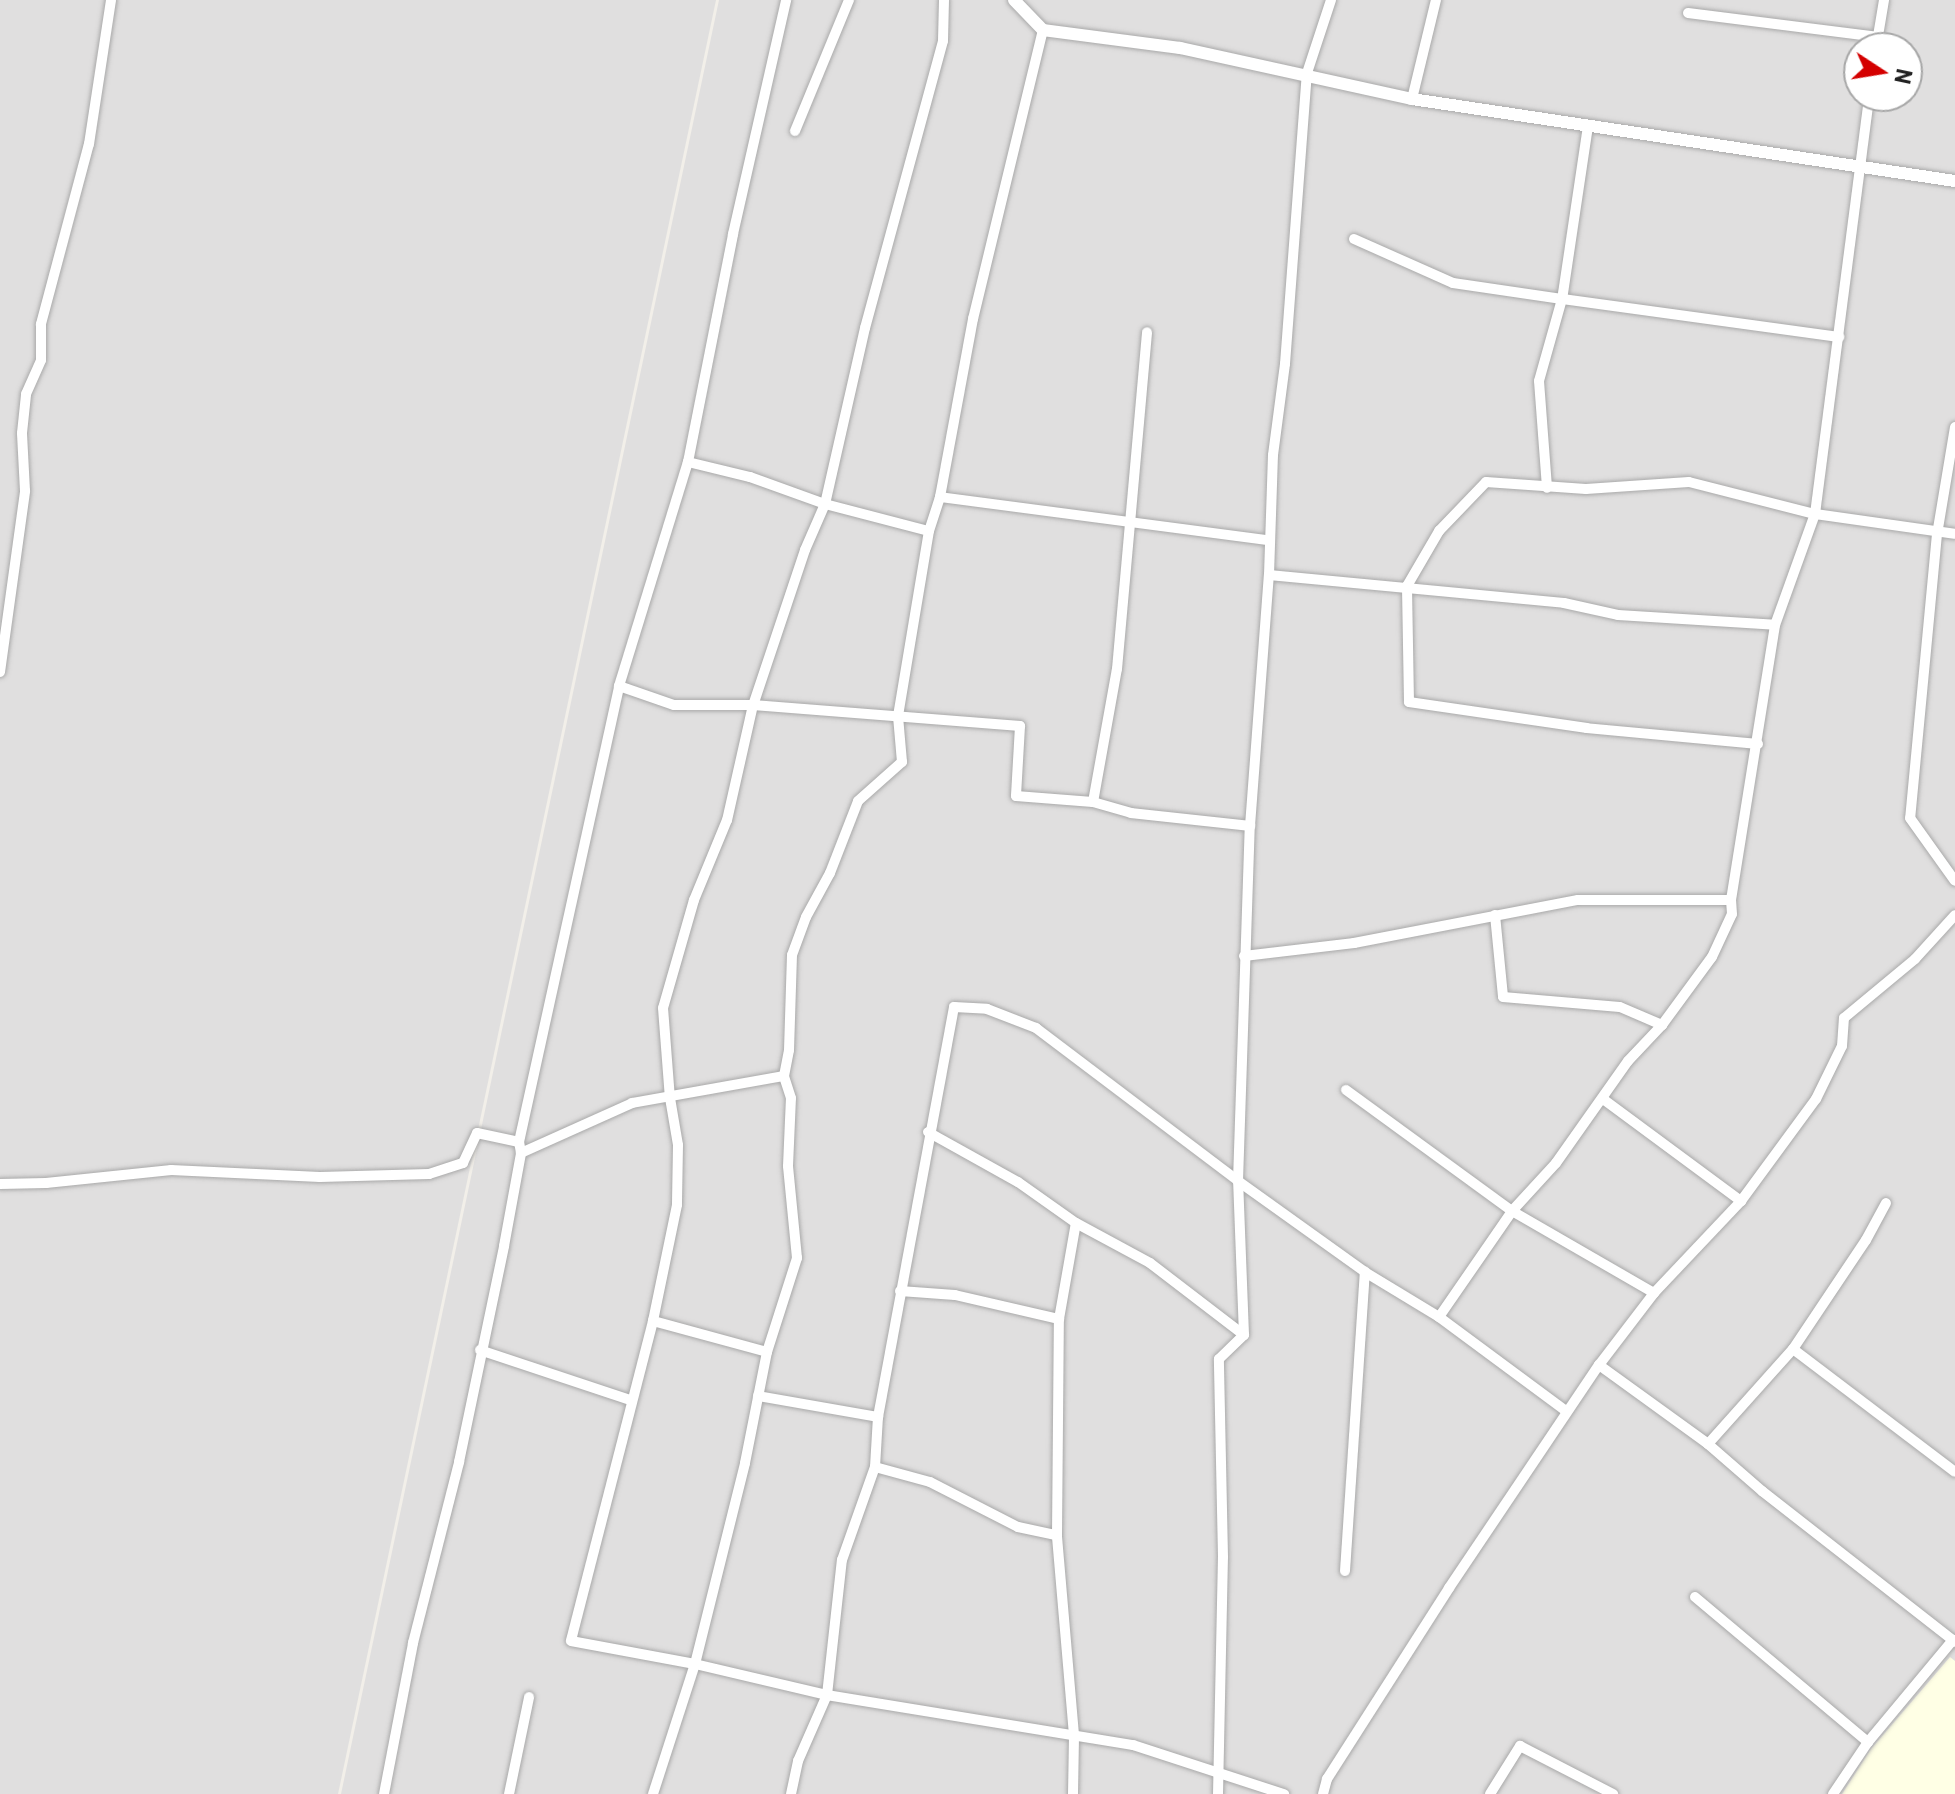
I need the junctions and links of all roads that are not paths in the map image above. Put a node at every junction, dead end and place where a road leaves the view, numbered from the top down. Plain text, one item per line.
1 (111, 0) edge
2 (786, 0) edge
3 (849, 0) edge
4 (944, 0) edge
5 (1014, 0) edge
6 (1331, 0) edge
7 (1436, 0) edge
8 (1884, 0) edge
9 (1688, 13) dead end
10 (1043, 30) junction
11 (1879, 32) edge
12 (1843, 37) edge
13 (1307, 73) junction
14 (1412, 99) junction
15 (1866, 112) edge
16 (1588, 126) junction
17 (795, 131) dead end
18 (1857, 168) junction
19 (1955, 181) edge
20 (1354, 239) dead end
21 (1562, 299) junction
22 (1147, 332) dead end
23 (1839, 337) junction
24 (1955, 427) edge
25 (688, 462) junction
26 (1547, 488) junction
27 (940, 497) junction
28 (825, 504) junction
29 (1815, 514) junction
30 (1129, 519) junction
31 (929, 531) junction
32 (1937, 534) junction
33 (1955, 534) edge
34 (1268, 540) junction
35 (1269, 575) junction
36 (1407, 586) junction
37 (1775, 625) junction
38 (0, 672) edge
39 (619, 686) junction
40 (753, 705) junction
41 (898, 716) junction
42 (1758, 744) junction
43 (1093, 802) junction
44 (1250, 826) junction
45 (1955, 881) edge
46 (1731, 900) junction
47 (1495, 915) junction
48 (1955, 915) edge
49 (1244, 956) junction
50 (1662, 1025) junction
51 (784, 1076) junction
52 (1346, 1090) dead end
53 (670, 1098) junction
54 (1603, 1099) junction
55 (928, 1132) junction
56 (520, 1148) junction
57 (1238, 1181) junction
58 (0, 1184) edge
59 (1741, 1201) junction
60 (1886, 1203) dead end
61 (1512, 1211) junction
62 (1076, 1223) junction
63 (1365, 1272) junction
64 (900, 1291) junction
65 (1654, 1293) junction
66 (1439, 1317) junction
67 (1059, 1319) junction
68 (653, 1321) junction
69 (1244, 1335) junction
70 (1793, 1349) junction
71 (480, 1350) junction
72 (767, 1352) junction
73 (1599, 1365) junction
74 (758, 1396) junction
75 (630, 1400) junction
76 (1566, 1411) junction
77 (878, 1417) junction
78 (1708, 1444) junction
79 (1953, 1466) edge
80 (875, 1467) junction
81 (1057, 1535) junction
82 (1345, 1571) dead end
83 (1695, 1597) dead end
84 (1954, 1641) edge
85 (695, 1664) junction
86 (827, 1695) junction
87 (529, 1697) dead end
88 (1074, 1735) junction
89 (1868, 1742) junction
90 (1218, 1770) junction
91 (384, 1794) edge
92 (509, 1794) edge
93 (653, 1794) edge
94 (791, 1794) edge
95 (1073, 1794) edge
96 (1218, 1794) edge
97 (1284, 1794) edge
98 (1323, 1794) edge
99 (1490, 1794) edge
100 (1613, 1794) edge
101 (1833, 1794) edge

1 - 38 street
2 - 25 street
3 - 17 street
4 - 28 street
5 - 10 street
6 - 13 street
7 - 14 street
8 - 11 street
9 - 12 street
10 - 13 street
10 - 27 street
13 - 14 street
13 - 34 street
14 - 16 street
15 - 18 street
16 - 18 street
16 - 21 street
18 - 19 street
18 - 23 street
20 - 21 street
21 - 23 street
21 - 26 street
22 - 30 street
23 - 29 street
24 - 32 street
25 - 28 street
25 - 39 street
26 - 29 street
26 - 36 street
27 - 30 street
27 - 31 street
28 - 31 street
28 - 40 street
29 - 32 street
29 - 37 street
30 - 34 street
30 - 43 street
31 - 41 street
32 - 33 street
32 - 45 street
34 - 35 street
35 - 36 street
35 - 44 street
36 - 37 street
36 - 42 street
37 - 42 street
39 - 40 street
39 - 56 street
40 - 41 street
40 - 53 street
41 - 43 street
41 - 51 street
42 - 46 street
43 - 44 street
44 - 49 street
46 - 47 street
46 - 50 street
47 - 49 street
47 - 50 street
48 - 59 street
49 - 57 street
50 - 54 street
51 - 53 street
51 - 72 street
52 - 61 street
53 - 56 street
53 - 68 street
54 - 59 street
54 - 61 street
55 - 57 street
55 - 62 street
55 - 64 street
56 - 58 street
56 - 71 street
57 - 63 street
57 - 69 street
59 - 65 street
60 - 70 street
61 - 65 street
61 - 66 street
62 - 67 street
62 - 69 street
63 - 66 street
63 - 82 street
64 - 67 street
64 - 77 street
65 - 73 street
66 - 76 street
67 - 81 street
68 - 72 street
68 - 75 street
69 - 90 street
70 - 78 street
70 - 79 street
71 - 75 street
71 - 91 street
72 - 74 street
73 - 76 street
73 - 78 street
74 - 77 street
74 - 85 street
75 - 85 street
76 - 98 street
77 - 80 street
78 - 84 street
80 - 81 street
80 - 86 street
81 - 88 street
83 - 89 street
84 - 89 street
85 - 86 street
85 - 93 street
86 - 88 street
86 - 94 street
87 - 92 street
88 - 90 street
88 - 95 street
89 - 101 street
90 - 96 street
90 - 97 street
99 - 100 street

